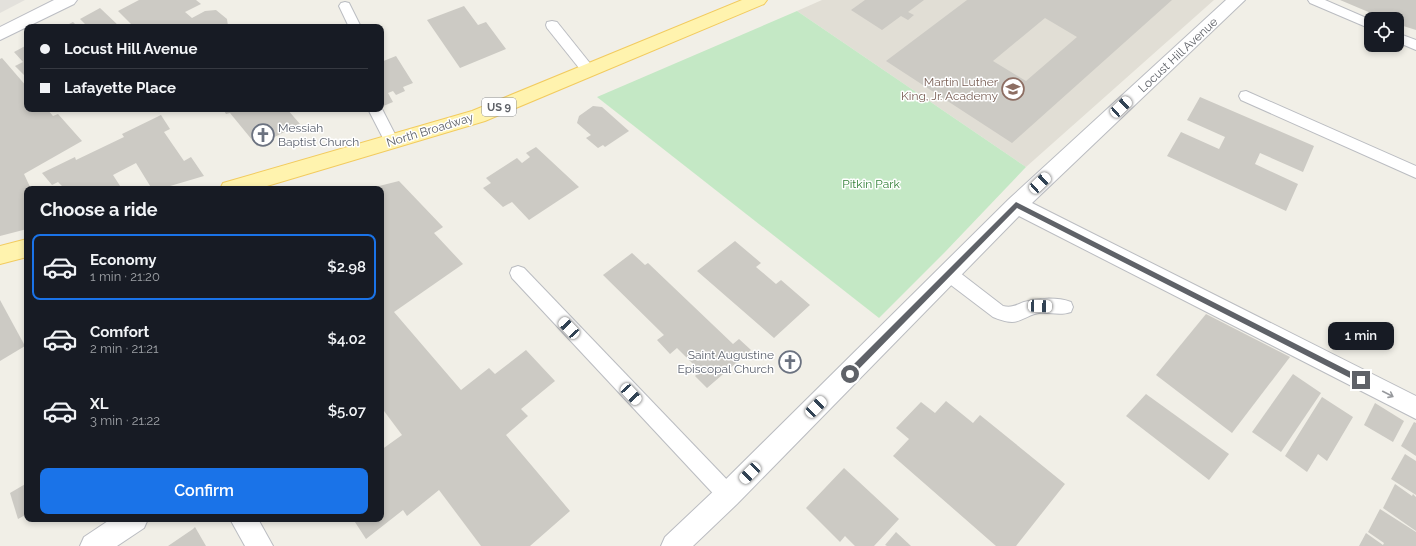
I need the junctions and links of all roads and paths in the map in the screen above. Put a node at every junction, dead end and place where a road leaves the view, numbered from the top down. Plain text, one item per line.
1 (68, 0) edge
2 (758, 0) edge
3 (1236, 0) edge
4 (1314, 0) edge
5 (345, 6) dead end
6 (1364, 22) edge
7 (354, 24) edge
8 (552, 25) dead end
9 (0, 34) edge
10 (1404, 40) edge
11 (1416, 45) edge
12 (588, 70) junction
13 (1246, 96) dead end
14 (377, 112) edge
15 (392, 142) junction
16 (1416, 172) edge
17 (240, 186) edge
18 (1016, 205) junction
19 (24, 249) edge
20 (0, 255) edge
21 (518, 272) dead end
22 (949, 274) junction
23 (1065, 308) dead end
24 (1416, 408) edge
25 (728, 495) junction
26 (130, 522) edge
27 (246, 522) edge
28 (92, 546) edge
29 (260, 546) edge
30 (674, 546) edge

1 - 9 street
2 - 12 main road, North Broadway / US 9
3 - 18 street, Locust Hill Avenue
4 - 6 lane
5 - 7 lane
8 - 12 lane
10 - 11 lane
12 - 15 main road, North Broadway / US 9
13 - 16 lane
14 - 15 lane
15 - 17 main road, North Broadway / US 9
18 - 22 street, Locust Hill Avenue
18 -> 24 street
19 - 20 main road
21 - 25 lane
22 - 23 lane
22 - 25 street, Locust Hill Avenue
25 - 30 street, Locust Hill Avenue
26 - 28 street
27 - 29 street

